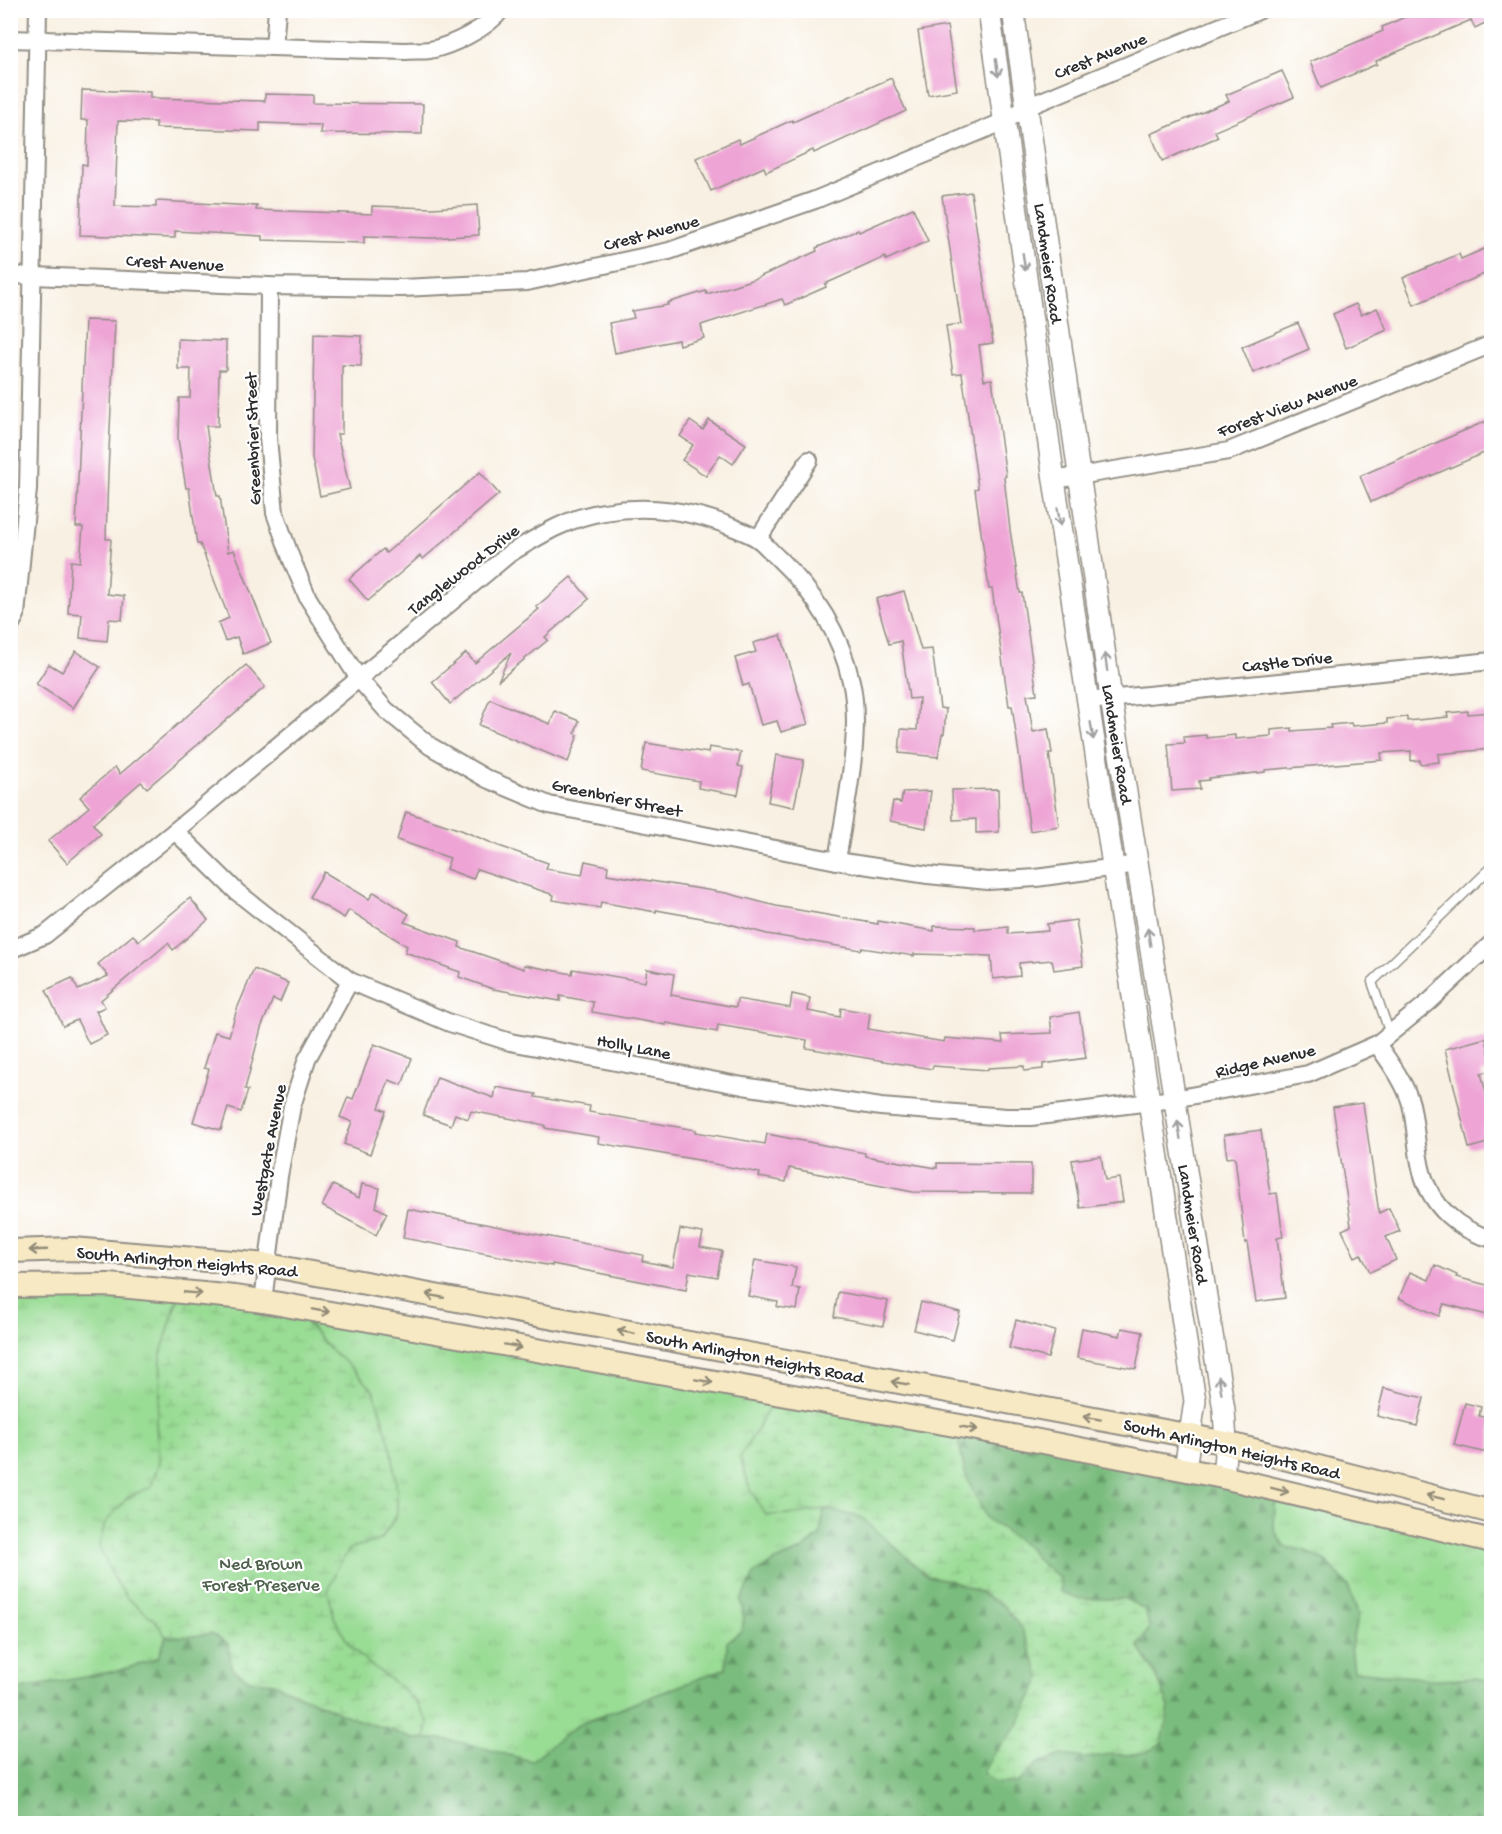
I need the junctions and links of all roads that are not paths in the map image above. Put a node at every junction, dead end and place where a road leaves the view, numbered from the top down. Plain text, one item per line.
1 (39, 10) edge
2 (277, 10) edge
3 (501, 10) edge
4 (989, 10) edge
5 (1013, 10) edge
6 (1260, 10) edge
7 (10, 39) edge
8 (38, 40) junction
9 (274, 47) junction
10 (1027, 107) junction
11 (1005, 121) junction
12 (10, 275) edge
13 (33, 275) junction
14 (269, 286) junction
15 (1491, 344) edge
16 (809, 460) dead end
17 (1079, 476) junction
18 (1054, 480) junction
19 (758, 539) junction
20 (10, 626) edge
21 (1491, 661) edge
22 (359, 679) junction
23 (1111, 698) junction
24 (1087, 701) junction
25 (175, 831) junction
26 (837, 861) junction
27 (1137, 864) junction
28 (1491, 867) edge
29 (1113, 868) junction
30 (1491, 943) edge
31 (10, 950) edge
32 (350, 981) junction
33 (1383, 1039) junction
34 (1174, 1099) junction
35 (1149, 1103) junction
36 (1491, 1239) edge
37 (10, 1251) edge
38 (268, 1265) junction
39 (10, 1286) edge
40 (263, 1301) junction
41 (1191, 1436) junction
42 (1226, 1443) junction
43 (1185, 1469) junction
44 (1223, 1477) junction
45 (1491, 1512) edge
46 (1491, 1541) edge

1 - 8 street
2 - 9 street
3 - 9 street
4 -> 11 street, Landmeier Road
5 - 10 street, Landmeier Road
6 - 10 street, Crest Avenue
7 - 8 street
8 - 9 street
8 - 13 street
10 - 11 street, Crest Avenue
10 - 17 street, Landmeier Road
11 - 14 street, Crest Avenue
11 -> 18 street, Landmeier Road
12 - 13 street, Crest Avenue
13 - 14 street, Crest Avenue
13 - 20 street
14 - 22 street, Greenbrier Street
15 - 17 street, Forest View Avenue
16 - 19 street
17 - 18 street, Forest View Avenue
23 -> 17 street, Landmeier Road
18 -> 24 street, Landmeier Road
19 - 22 street, Tanglewood Drive
19 - 26 street, Tanglewood Drive
21 - 23 street, Castle Drive
22 - 25 street, Tanglewood Drive
22 - 26 street, Greenbrier Street
23 - 24 street, Castle Drive
23 - 27 street, Landmeier Road
24 -> 29 street, Landmeier Road
25 - 31 street, Tanglewood Drive
25 - 32 street, Holly Lane
26 - 29 street, Greenbrier Street
27 - 29 street, Greenbrier Street
34 -> 27 street, Landmeier Road
28 - 33 lane
29 - 35 street, Landmeier Road
30 - 33 street, Ridge Avenue
32 - 35 street, Holly Lane
32 - 38 street, Westgate Avenue
33 - 34 street, Ridge Avenue
33 - 36 street
34 - 35 street, Ridge Avenue
42 -> 34 street, Landmeier Road
35 - 41 street, Landmeier Road
38 -> 37 main road, South Arlington Heights Road
38 - 40 street, Westgate Avenue
41 -> 38 main road, South Arlington Heights Road
39 -> 40 main road, South Arlington Heights Road
40 -> 43 main road, South Arlington Heights Road
41 - 42 main road, South Arlington Heights Road
41 - 43 street, Landmeier Road
42 - 44 street, Landmeier Road
45 -> 42 main road, South Arlington Heights Road
43 - 44 main road, South Arlington Heights Road
44 -> 46 main road, South Arlington Heights Road

